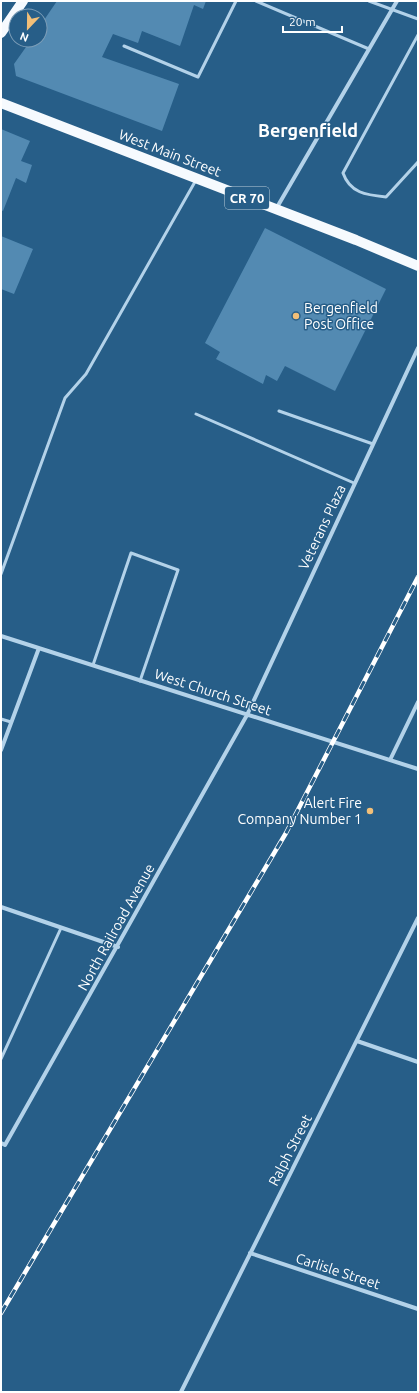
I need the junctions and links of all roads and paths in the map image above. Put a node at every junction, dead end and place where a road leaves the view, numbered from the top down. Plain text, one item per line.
1 (23, 1) edge
2 (236, 1) edge
3 (256, 1) edge
4 (369, 1) edge
5 (397, 1) edge
6 (392, 10) junction
7 (418, 19) edge
8 (1, 32) edge
9 (418, 35) edge
10 (124, 46) dead end
11 (369, 49) junction
12 (1, 103) edge
13 (418, 162) edge
14 (197, 178) junction
15 (276, 209) junction
16 (418, 266) edge
17 (418, 348) edge
18 (279, 411) dead end
19 (196, 414) dead end
20 (373, 444) junction
21 (354, 484) junction
22 (1, 574) edge
23 (1, 636) edge
24 (39, 648) junction
25 (93, 666) junction
26 (140, 681) junction
27 (418, 702) edge
28 (247, 715) junction
29 (1, 719) edge
30 (11, 722) junction
31 (1, 750) edge
32 (390, 760) junction
33 (418, 769) edge
34 (1, 907) edge
35 (418, 918) edge
36 (61, 928) junction
37 (118, 947) junction
38 (357, 1041) junction
39 (1, 1049) edge
40 (5, 1050) junction
41 (1, 1059) edge
42 (418, 1062) edge
43 (1, 1144) edge
44 (250, 1253) junction
45 (418, 1309) edge
46 (181, 1392) edge

1 - 8 main road
2 - 10 lane
3 - 11 lane
4 - 6 lane
5 - 6 street
6 - 7 lane
6 - 11 street
9 - 13 lane
11 - 15 street
12 - 14 main road, West Main Street / CR 70
14 - 15 main road, West Main Street / CR 70
14 - 22 lane
15 - 16 main road, West Main Street / CR 70
17 - 20 street, Veterans Plaza
18 - 20 lane
19 - 21 lane
20 - 21 street, Veterans Plaza
21 - 28 street, Veterans Plaza
23 - 24 street, West Church Street
24 - 25 street, West Church Street
24 - 30 street
25 - 26 street, West Church Street
25 - 26 lane
26 - 28 street, West Church Street
27 - 32 street
28 - 32 street, West Church Street
28 - 37 street, North Railroad Avenue
29 - 30 lane
30 - 31 street
32 - 33 street, West Church Street
34 - 36 street
35 - 38 street, Ralph Street
36 - 37 street
36 - 40 lane
37 - 43 street, North Railroad Avenue
38 - 42 street
38 - 44 street, Ralph Street
39 - 40 lane
40 - 41 lane
44 - 45 street, Carlisle Street
44 - 46 street, Ralph Street

